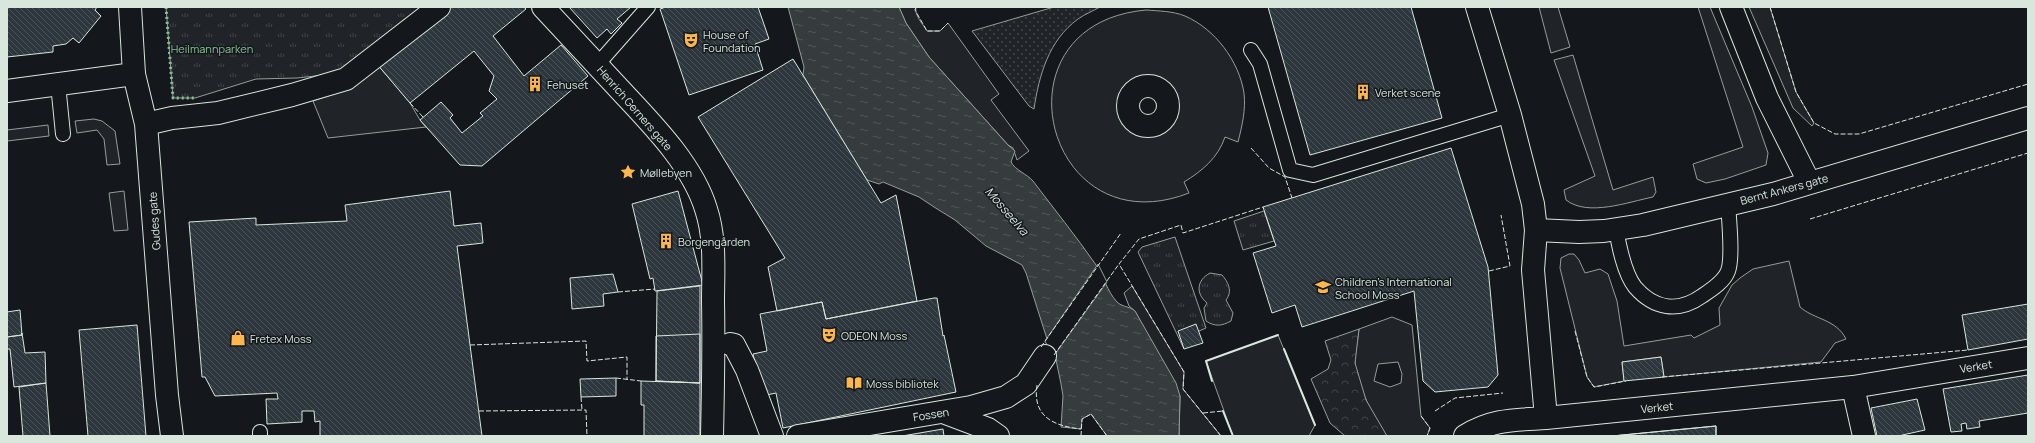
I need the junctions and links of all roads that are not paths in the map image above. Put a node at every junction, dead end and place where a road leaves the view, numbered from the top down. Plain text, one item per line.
1 (130, 7) edge
2 (440, 7) edge
3 (543, 7) edge
4 (648, 7) edge
5 (1477, 7) edge
6 (1731, 7) edge
7 (1251, 50) dead end
8 (597, 64) junction
9 (134, 74) junction
10 (58, 84) junction
11 (7, 91) edge
12 (1510, 115) junction
13 (2028, 118) edge
14 (146, 124) junction
15 (63, 134) dead end
16 (1809, 182) junction
17 (1728, 204) junction
18 (1616, 229) junction
19 (1536, 230) junction
20 (730, 344) dead end
21 (1045, 356) dead end
22 (2028, 358) edge
23 (1853, 387) junction
24 (943, 412) junction
25 (1546, 418) junction
26 (172, 436) edge
27 (712, 436) edge
28 (772, 436) edge
29 (798, 436) edge
30 (998, 436) edge
31 (1464, 436) edge
32 (1864, 436) edge

1 - 9 street, Gudes gate
2 - 14 street
3 - 8 street, Henrich Gerners gate
4 - 8 lane
5 - 12 street
6 - 16 street
7 - 12 lane
8 - 27 street, Henrich Gerners gate
9 - 10 street
9 - 14 street, Gudes gate
10 - 11 street
10 - 15 lane
12 - 19 street
13 - 16 street, Bernt Ankers gate
14 - 26 street, Gudes gate
16 - 17 street, Bernt Ankers gate
17 - 18 street, Bernt Ankers gate
17 - 18 lane
18 - 19 street, Bernt Ankers gate
19 - 25 street
20 - 28 street
21 - 24 street, Fossen
22 - 23 street, Verket
23 - 25 street, Verket
23 - 32 street
24 - 29 street, Fossen
24 - 30 street
25 - 31 street, Verket

